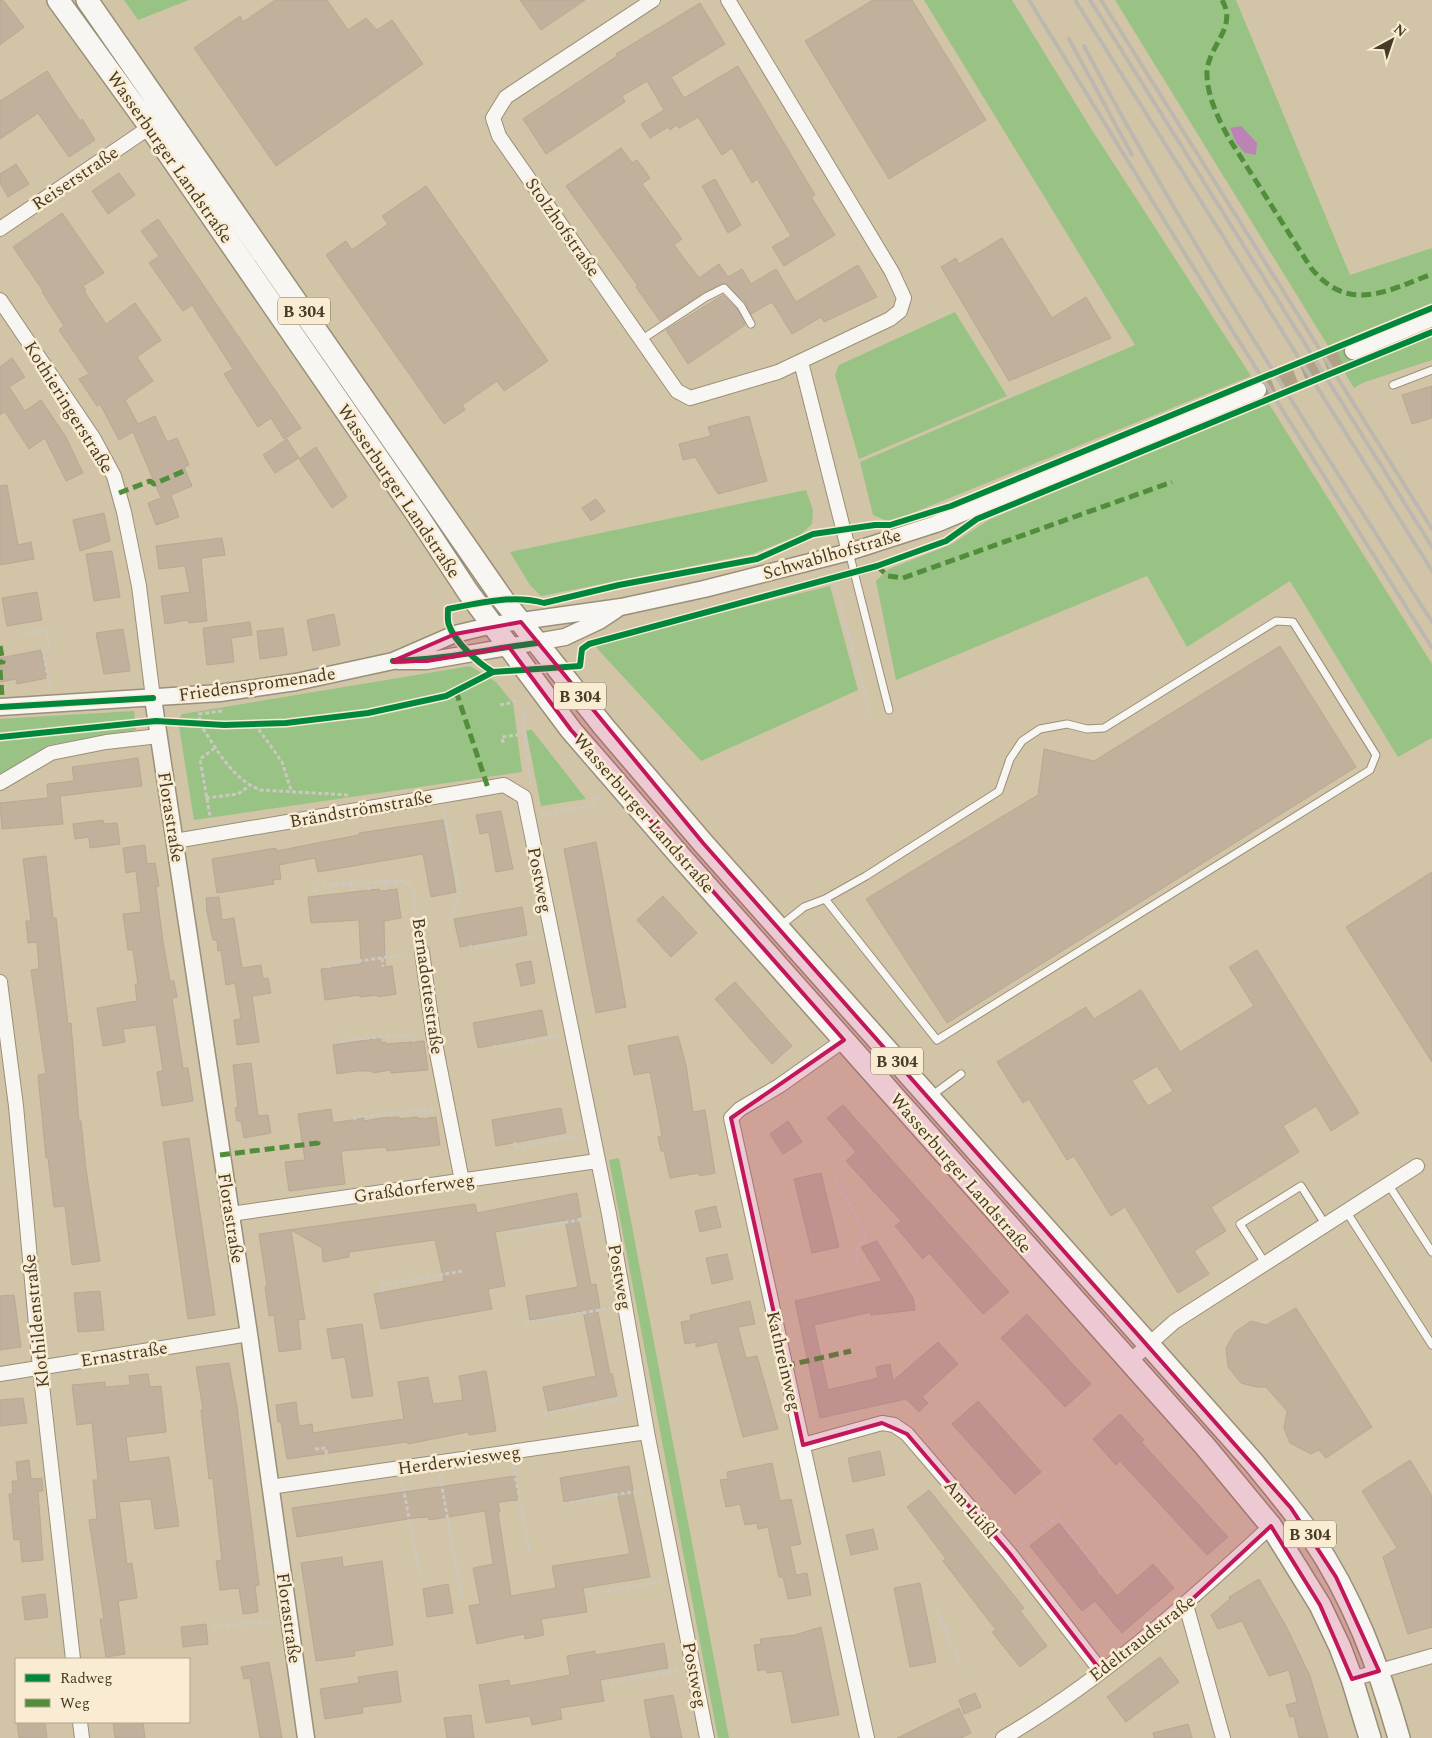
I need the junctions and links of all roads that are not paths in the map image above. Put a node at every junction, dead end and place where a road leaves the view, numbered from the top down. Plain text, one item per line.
1 (58, 0) edge
2 (87, 0) edge
3 (653, 0) edge
4 (728, 0) edge
5 (150, 128) junction
6 (0, 229) edge
7 (0, 300) edge
8 (1432, 318) edge
9 (751, 324) dead end
10 (641, 340) junction
11 (1353, 351) tunnel mouth
12 (801, 362) junction
13 (1432, 370) edge
14 (1393, 385) dead end
15 (1258, 390) tunnel mouth
16 (849, 552) junction
17 (621, 607) junction
18 (521, 622) junction
19 (493, 625) junction
20 (537, 643) junction
21 (509, 646) junction
22 (393, 661) junction
23 (153, 698) junction
24 (0, 707) edge
25 (889, 710) dead end
26 (159, 736) junction
27 (0, 783) edge
28 (528, 818) joint
29 (175, 842) junction
30 (825, 899) junction
31 (778, 927) junction
32 (422, 952) road end
33 (0, 982) edge
34 (844, 1040) junction
35 (961, 1074) dead end
36 (929, 1098) junction
37 (597, 1161) junction
38 (1417, 1166) dead end
39 (462, 1181) junction
40 (1388, 1184) junction
41 (1346, 1211) junction
42 (231, 1214) junction
43 (1325, 1224) junction
44 (1432, 1252) edge
45 (1265, 1263) junction
46 (249, 1334) junction
47 (1147, 1344) junction
48 (1432, 1344) edge
49 (1129, 1362) junction
50 (40, 1368) junction
51 (0, 1374) edge
52 (647, 1432) junction
53 (803, 1444) junction
54 (270, 1486) junction
55 (1271, 1526) junction
56 (1186, 1605) junction
57 (1432, 1656) edge
58 (73, 1658) edge
59 (1101, 1671) junction
60 (1379, 1672) junction
61 (1352, 1679) junction
62 (80, 1723) edge
63 (82, 1738) edge
64 (306, 1738) edge
65 (707, 1738) edge
66 (867, 1738) edge
67 (1003, 1738) edge
68 (1223, 1738) edge
69 (1370, 1738) edge
70 (1400, 1738) edge

1 - 5 main road, Wasserburger Landstraße / B 304
2 - 18 main road, Wasserburger Landstraße / B 304
3 - 10 street, Stolzhofstraße
4 - 12 street, Stolzhofstraße
5 - 6 street, Reiserstraße
5 - 19 main road, Wasserburger Landstraße / B 304
7 - 23 street, Kothieringerstraße
8 - 11 street
9 - 10 lane
10 - 12 street, Stolzhofstraße
12 - 16 street
13 - 14 lane
15 - 16 street, Schwablhofstraße
16 - 17 street, Schwablhofstraße
16 - 25 lane
17 - 18 street, Schwablhofstraße
17 - 20 street, Schwablhofstraße
18 - 19 street, Friedenspromenade
18 - 20 main road, Wasserburger Landstraße / B 304
19 - 21 main road, Wasserburger Landstraße / B 304
19 - 22 street, Friedenspromenade
20 - 21 street, Friedenspromenade
20 - 31 main road, Wasserburger Landstraße / B 304
21 - 22 street, Friedenspromenade
21 - 34 main road, Wasserburger Landstraße / B 304
22 - 23 street, Friedenspromenade
23 - 24 street, Friedenspromenade
23 - 26 street, Florastraße
26 - 27 street
26 - 29 street, Florastraße
28 - 29 street, Brändströmstraße
28 - 37 street, Postweg
29 - 42 street, Florastraße
30 - 30 lane
30 - 31 lane
31 - 36 main road, Wasserburger Landstraße / B 304
32 - 39 street, Bernadottestraße
33 - 50 street, Klothildenstraße
34 - 49 main road, Wasserburger Landstraße / B 304
34 - 53 street, Kathreinweg
35 - 36 lane
36 - 47 main road, Wasserburger Landstraße / B 304
37 - 39 street, Graßdorferweg
37 - 52 street, Postweg
38 - 40 street
39 - 42 street, Graßdorferweg
40 - 41 street
40 - 44 lane
41 - 43 street
41 - 48 lane
42 - 46 street, Florastraße
43 - 45 street
43 - 45 lane
45 - 47 street
46 - 50 street, Ernastraße
46 - 54 street, Florastraße
47 - 49 street
47 - 60 main road, Wasserburger Landstraße / B 304
49 - 55 main road, Wasserburger Landstraße / B 304
50 - 51 street, Ernastraße
50 - 58 street, Klothildenstraße
52 - 54 street, Herderwiesweg
52 - 65 street, Postweg
53 - 59 street, Am Lüßl
53 - 66 street, Kathreinweg
54 - 64 street, Florastraße
55 - 56 street, Edeltraudstraße
55 - 61 main road, Wasserburger Landstraße / B 304
56 - 59 street, Edeltraudstraße
56 - 68 street
57 - 60 street
59 - 67 street, Edeltraudstraße
60 - 61 street
60 - 70 main road, Wasserburger Landstraße / B 304
61 - 69 main road, Wasserburger Landstraße / B 304
62 - 63 street

